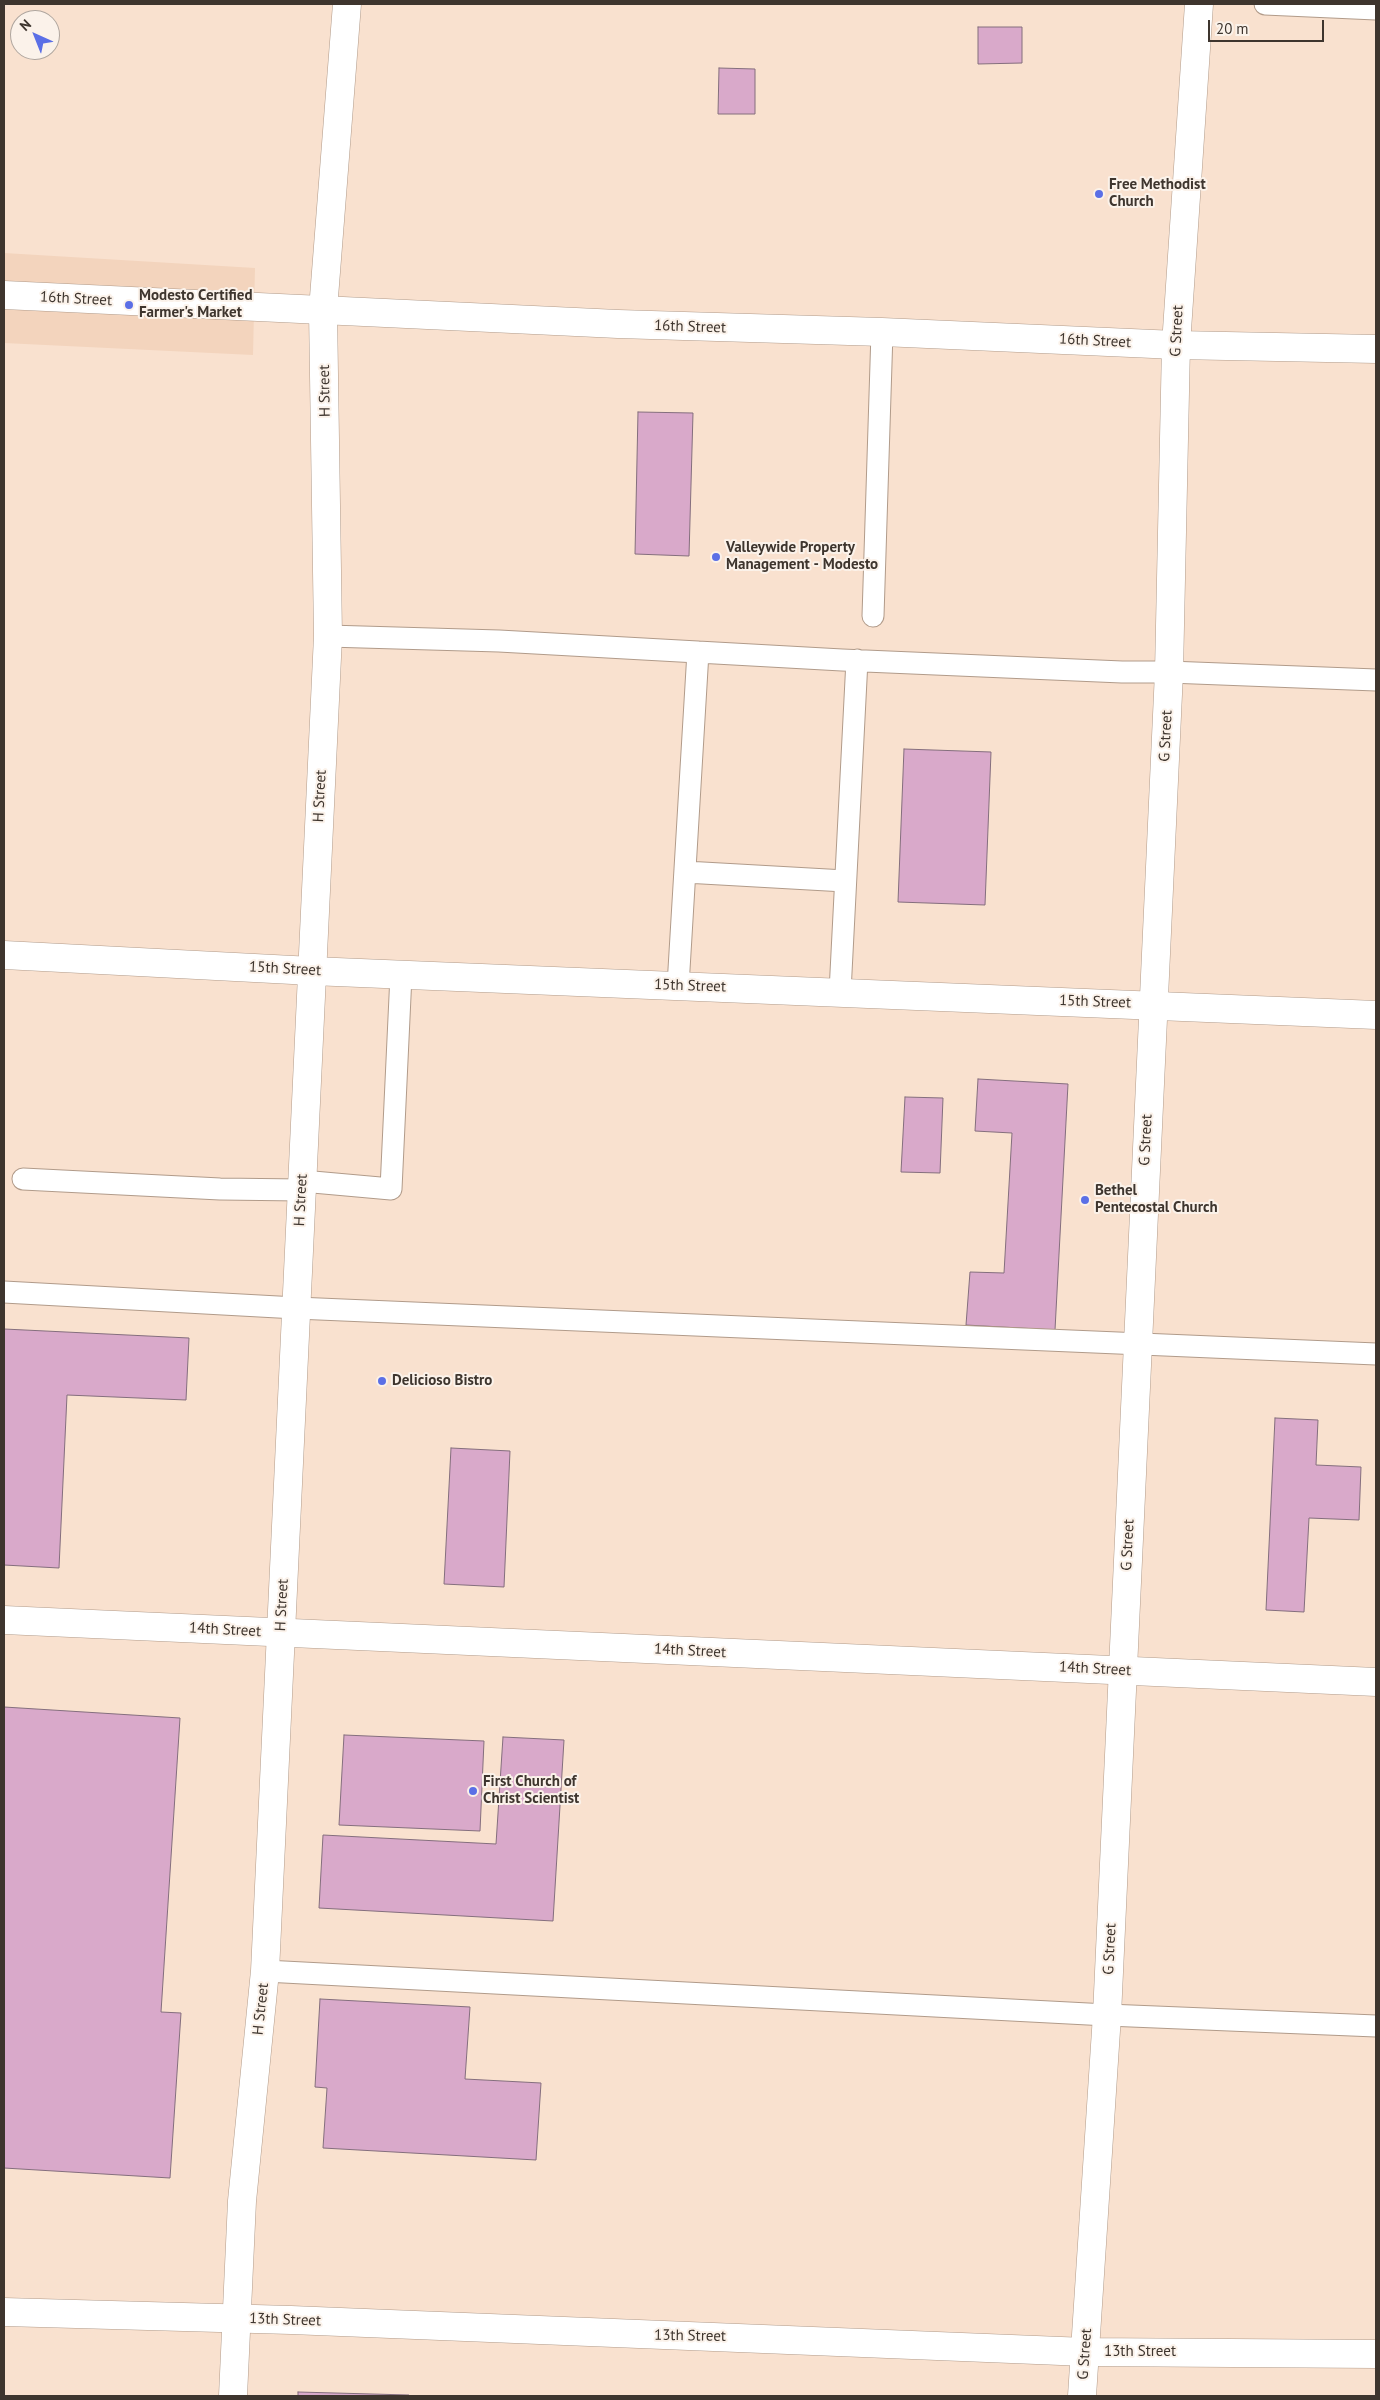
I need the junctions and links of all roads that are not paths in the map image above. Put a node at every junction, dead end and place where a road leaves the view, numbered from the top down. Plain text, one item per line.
1 (346, 4) edge
2 (1199, 4) edge
3 (1265, 4) edge
4 (1312, 5) edge
5 (1376, 9) edge
6 (4, 295) edge
7 (323, 310) junction
8 (882, 332) junction
9 (1176, 345) junction
10 (1376, 349) edge
11 (873, 616) dead end
12 (328, 636) junction
13 (698, 652) junction
14 (857, 660) junction
15 (1169, 672) junction
16 (1376, 680) edge
17 (685, 872) junction
18 (845, 881) junction
19 (4, 955) edge
20 (312, 971) junction
21 (401, 975) junction
22 (678, 986) junction
23 (840, 992) junction
24 (1153, 1005) junction
25 (1376, 1015) edge
26 (23, 1179) dead end
27 (302, 1185) junction
28 (4, 1292) edge
29 (296, 1308) junction
30 (1137, 1343) junction
31 (1376, 1354) edge
32 (4, 1620) edge
33 (281, 1632) junction
34 (1122, 1671) junction
35 (1376, 1682) edge
36 (265, 1971) junction
37 (1107, 2015) junction
38 (1376, 2026) edge
39 (4, 2312) edge
40 (238, 2318) junction
41 (1086, 2352) junction
42 (1376, 2354) edge
43 (233, 2396) edge
44 (1082, 2396) edge

1 - 7 street, H Street
2 - 9 street, G Street
3 - 4 lane
4 - 5 lane
6 - 7 street, 16th Street
7 - 8 street, 16th Street
7 - 12 street, H Street
8 - 9 street, 16th Street
8 - 11 lane
9 - 10 street, 16th Street
9 - 15 street, G Street
12 - 13 lane
12 - 20 street, H Street
13 - 14 lane
13 - 17 lane
14 - 15 lane
14 - 18 lane
15 - 16 lane
15 - 24 street, G Street
17 - 18 lane
17 - 22 lane
18 - 23 lane
19 - 20 street, 15th Street
20 - 21 street, 15th Street
20 - 27 street, H Street
21 - 22 street, 15th Street
21 - 27 lane
22 - 23 street, 15th Street
23 - 24 street, 15th Street
24 - 25 street, 15th Street
24 - 30 street, G Street
26 - 27 lane
27 - 29 street, H Street
28 - 29 lane
29 - 30 lane
29 - 33 street, H Street
30 - 31 lane
30 - 34 street, G Street
32 - 33 street, 14th Street
33 - 34 street, 14th Street
33 - 36 street, H Street
34 - 35 street, 14th Street
34 - 37 street, G Street
36 - 37 lane
36 - 40 street, H Street
37 - 38 lane
37 - 41 street, G Street
39 - 40 street, 13th Street
40 - 41 street, 13th Street
40 - 43 street, H Street
41 - 42 street, 13th Street
41 - 44 street, G Street

